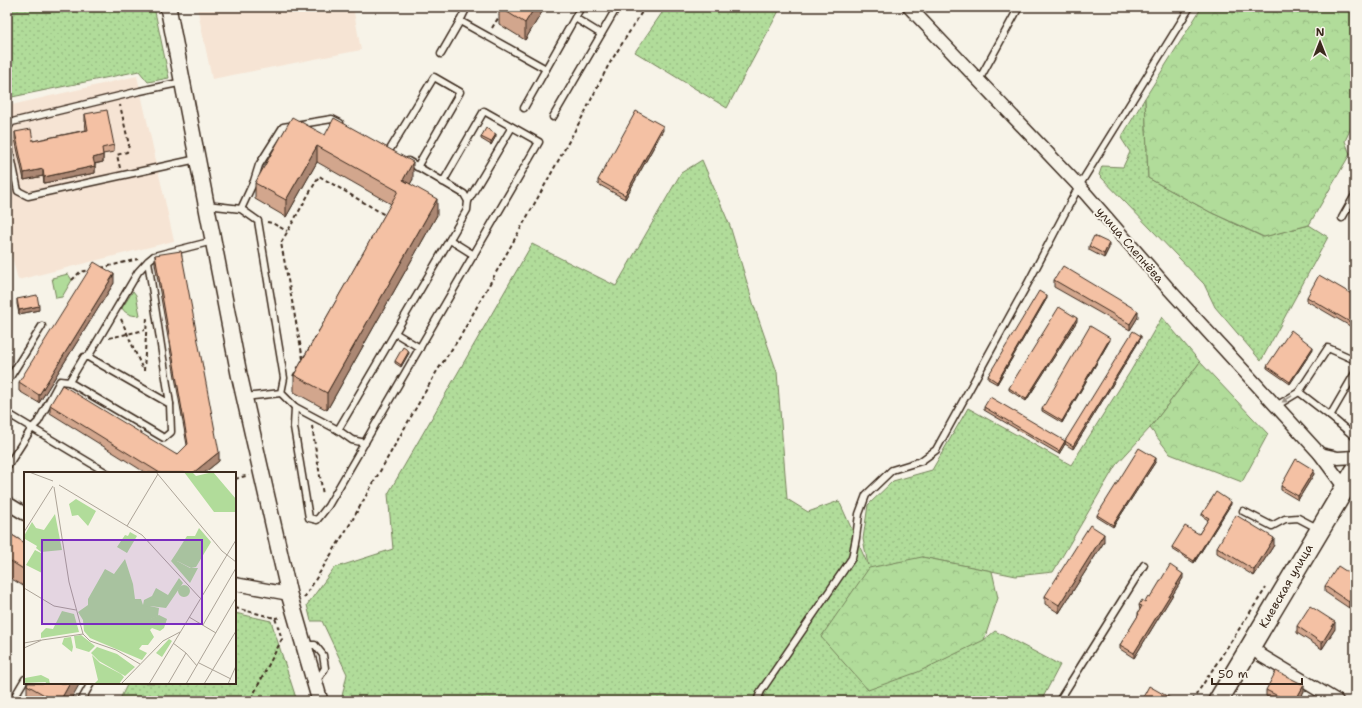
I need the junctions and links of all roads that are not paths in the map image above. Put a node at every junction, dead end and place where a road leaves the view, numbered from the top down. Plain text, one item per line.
1 (168, 7) edge
2 (467, 7) edge
3 (581, 7) edge
4 (617, 7) edge
5 (1019, 7) edge
6 (1190, 7) edge
7 (913, 9) edge
8 (575, 18) junction
9 (460, 21) junction
10 (601, 34) junction
11 (441, 54) dead end
12 (546, 69) junction
13 (979, 80) junction
14 (183, 82) junction
15 (524, 108) dead end
16 (553, 117) dead end
17 (344, 125) edge
18 (512, 127) junction
19 (7, 129) edge
20 (7, 136) edge
21 (382, 147) edge
22 (394, 154) junction
23 (197, 159) junction
24 (417, 167) junction
25 (443, 182) junction
26 (1079, 186) junction
27 (1355, 195) edge
28 (468, 201) junction
29 (206, 205) junction
30 (241, 209) junction
31 (1342, 218) dead end
32 (450, 240) junction
33 (213, 241) junction
34 (474, 255) junction
35 (148, 261) junction
36 (42, 326) dead end
37 (395, 333) junction
38 (420, 348) junction
39 (88, 357) junction
40 (1355, 360) edge
41 (7, 368) edge
42 (13, 372) junction
43 (1355, 373) edge
44 (7, 382) edge
45 (69, 382) junction
46 (1299, 392) junction
47 (281, 393) junction
48 (244, 397) junction
49 (170, 404) junction
50 (1276, 406) junction
51 (295, 407) junction
52 (7, 413) edge
53 (1330, 416) junction
54 (32, 428) junction
55 (338, 430) junction
56 (1355, 437) edge
57 (364, 443) junction
58 (1320, 454) junction
59 (1355, 456) edge
60 (7, 467) edge
61 (1355, 471) edge
62 (105, 472) edge
63 (1345, 488) junction
64 (7, 503) edge
65 (1243, 511) dead end
66 (24, 513) edge
67 (1320, 530) junction
68 (1144, 565) dead end
69 (236, 584) edge
70 (289, 594) junction
71 (1251, 646) junction
72 (24, 681) edge
73 (90, 684) edge
74 (12, 701) edge
75 (81, 701) edge
76 (320, 701) edge
77 (757, 701) edge
78 (1058, 701) edge
79 (1218, 701) edge
80 (1337, 701) edge

1 - 14 street
2 - 9 lane
3 - 8 lane
4 - 10 lane
5 - 13 lane
6 - 26 lane
7 - 13 street, улица Слепнёва
8 - 10 lane
8 - 12 lane
9 - 11 lane
9 - 12 lane
10 - 16 lane
12 - 15 lane
13 - 26 street, улица Слепнёва
14 - 19 lane
14 - 23 street
17 - 30 lane
18 - 25 lane
18 - 28 lane
18 - 34 lane
20 - 23 lane
21 - 22 lane
22 - 24 lane
22 - 24 lane
23 - 29 street
24 - 25 lane
25 - 28 lane
26 - 50 street, улица Слепнёва
26 - 77 lane
27 - 31 lane
28 - 32 lane
29 - 30 lane
29 - 33 street
30 - 47 lane
32 - 34 lane
32 - 37 lane
33 - 35 lane
33 - 48 street
34 - 38 lane
35 - 39 lane
35 - 49 lane
36 - 42 lane
37 - 38 lane
37 - 55 lane
38 - 57 lane
39 - 45 lane
39 - 49 lane
40 - 46 lane
41 - 42 lane
42 - 44 lane
43 - 53 lane
45 - 49 lane
45 - 54 lane
46 -> 50 lane
46 - 53 lane
47 - 48 lane
47 - 51 lane
48 - 70 street
50 - 58 street, улица Слепнёва
51 - 55 lane
51 - 57 lane
52 - 54 lane
53 - 56 lane
54 - 60 lane
54 - 62 lane
55 - 57 lane
58 - 59 street
58 - 63 street, улица Слепнёва
61 - 63 main road, Киевская улица
63 - 67 main road, Киевская улица
64 - 66 street
65 - 67 lane
67 - 71 main road, Киевская улица
68 - 78 lane
69 - 70 street
70 - 76 street
71 - 79 main road, Киевская улица
71 - 80 street
72 - 74 lane
73 - 75 lane

